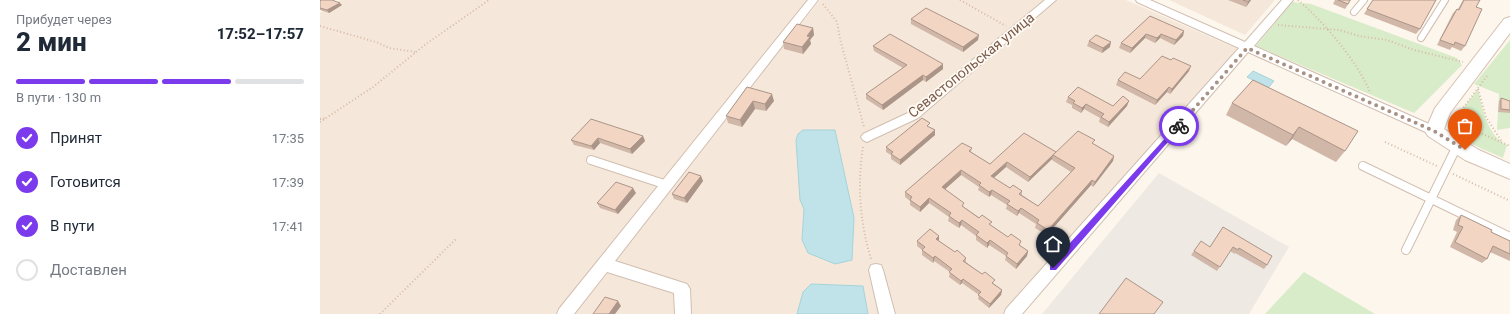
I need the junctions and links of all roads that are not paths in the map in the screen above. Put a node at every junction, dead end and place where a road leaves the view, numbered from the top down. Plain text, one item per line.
1 (813, 0) edge
2 (1051, 0) edge
3 (1141, 0) edge
4 (1288, 0) edge
5 (1364, 0) edge
6 (1445, 0) edge
7 (1354, 12) dead end
8 (1510, 22) edge
9 (1421, 38) dead end
10 (1247, 48) junction
11 (1437, 124) junction
12 (867, 137) road end
13 (1457, 146) junction
14 (591, 160) dead end
15 (1363, 166) dead end
16 (1508, 168) edge
17 (668, 185) junction
18 (1430, 199) junction
19 (1510, 237) edge
20 (1406, 250) dead end
21 (604, 264) junction
22 (876, 270) road end
23 (564, 314) edge
24 (683, 314) edge
25 (887, 314) edge
26 (1012, 314) edge

1 - 17 street
2 - 12 street, Севастопольская улица
3 - 10 street
4 - 10 street
5 - 7 lane
6 - 9 lane
8 - 11 main road
10 - 11 street
10 - 26 street
11 - 13 main road
13 - 16 main road
13 - 18 lane
14 - 17 lane
15 - 18 lane
17 - 21 street
18 - 19 lane
18 - 20 lane
21 - 23 street
21 - 24 street
22 - 25 street

